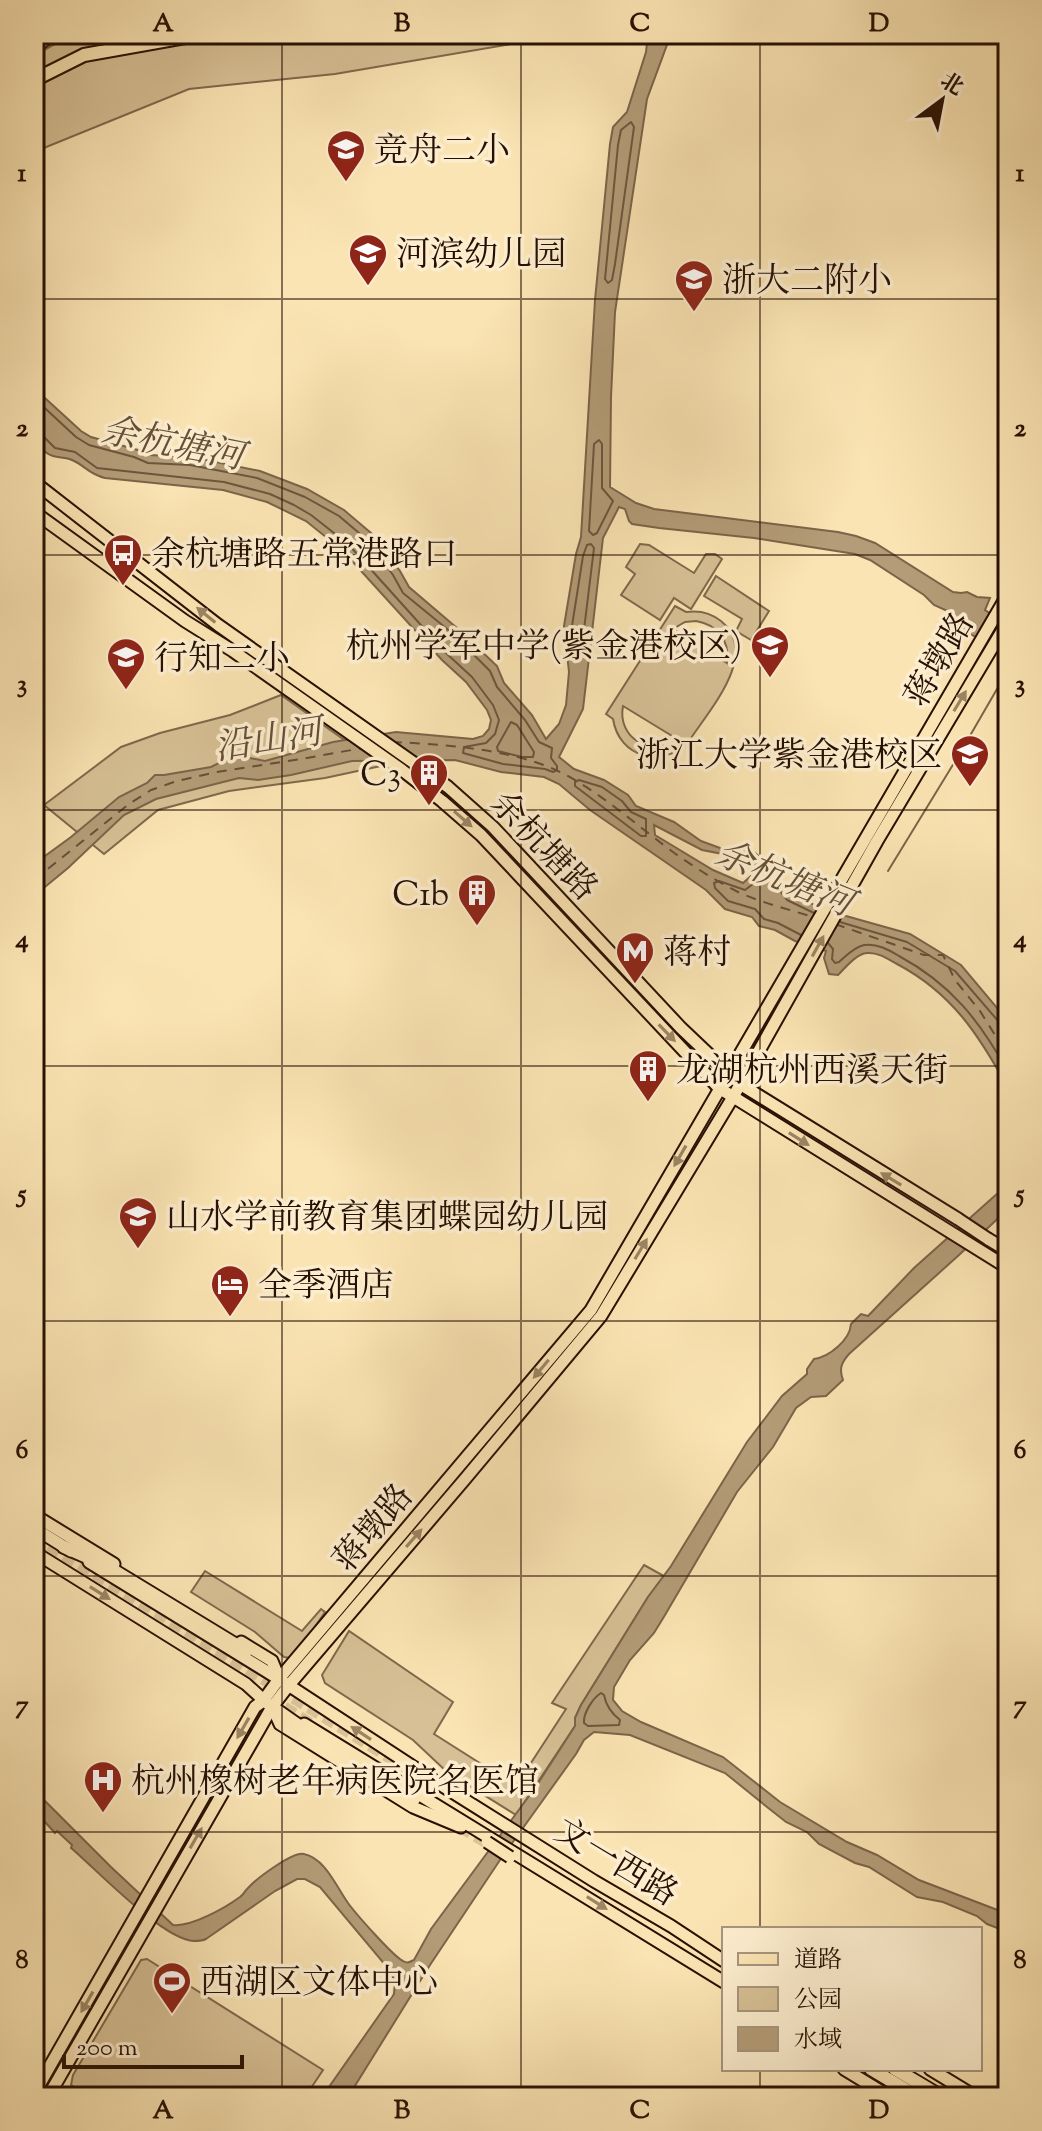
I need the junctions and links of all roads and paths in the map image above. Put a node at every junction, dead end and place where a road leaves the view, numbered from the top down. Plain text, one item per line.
1 (53, 34) edge
2 (151, 34) edge
3 (202, 34) edge
4 (34, 47) edge
5 (84, 55) junction
6 (34, 80) edge
7 (34, 482) edge
8 (34, 512) edge
9 (1008, 594) edge
10 (1008, 621) edge
11 (873, 837) junction
12 (728, 1074) junction
13 (740, 1084) junction
14 (719, 1088) junction
15 (733, 1097) junction
16 (1008, 1251) edge
17 (1008, 1268) edge
18 (37, 1521) edge
19 (64, 1547) junction
20 (34, 1552) edge
21 (246, 1651) tunnel mouth
22 (284, 1682) junction
23 (268, 1704) junction
24 (414, 1799) tunnel mouth
25 (722, 1960) edge
26 (722, 1981) edge
27 (847, 2071) edge
28 (874, 2071) edge
29 (898, 2071) edge
30 (933, 2071) edge
31 (34, 2094) edge
32 (48, 2097) edge
33 (890, 2097) edge
34 (918, 2097) edge
35 (942, 2097) edge
36 (976, 2097) edge

1 - 4 highway
2 - 5 highway
3 - 5 highway
5 - 6 highway
12 -> 7 main road, 余杭塘路
8 -> 14 main road, 余杭塘路
9 - 11 main road, 蒋墩路
11 -> 10 main road, 蒋墩路
11 - 12 main road, 蒋墩路
13 -> 11 main road, 蒋墩路
12 - 13 main road, 余杭塘路
12 - 14 main road, 蒋墩路
13 - 15 main road, 蒋墩路
16 -> 13 main road, 余杭塘路, bridge
14 - 15 main road, 余杭塘路
14 -> 22 main road, 蒋墩路
15 -> 17 main road, 余杭塘路
22 -> 15 main road, 蒋墩路
18 - 19 main road, 文一西路
18 - 22 main road, 文一西路
19 - 21 highway
19 - 22 main road, 文一西路
20 -> 23 main road, 文一西路
22 - 23 main road, 蒋墩路
25 -> 22 main road, 文一西路
23 - 24 highway
23 -> 26 main road, 文一西路, bridge
23 -> 31 main road, 蒋墩路
32 -> 23 main road, 蒋墩路
27 - 33 main road
28 - 34 highway
29 - 35 highway
30 - 36 main road

